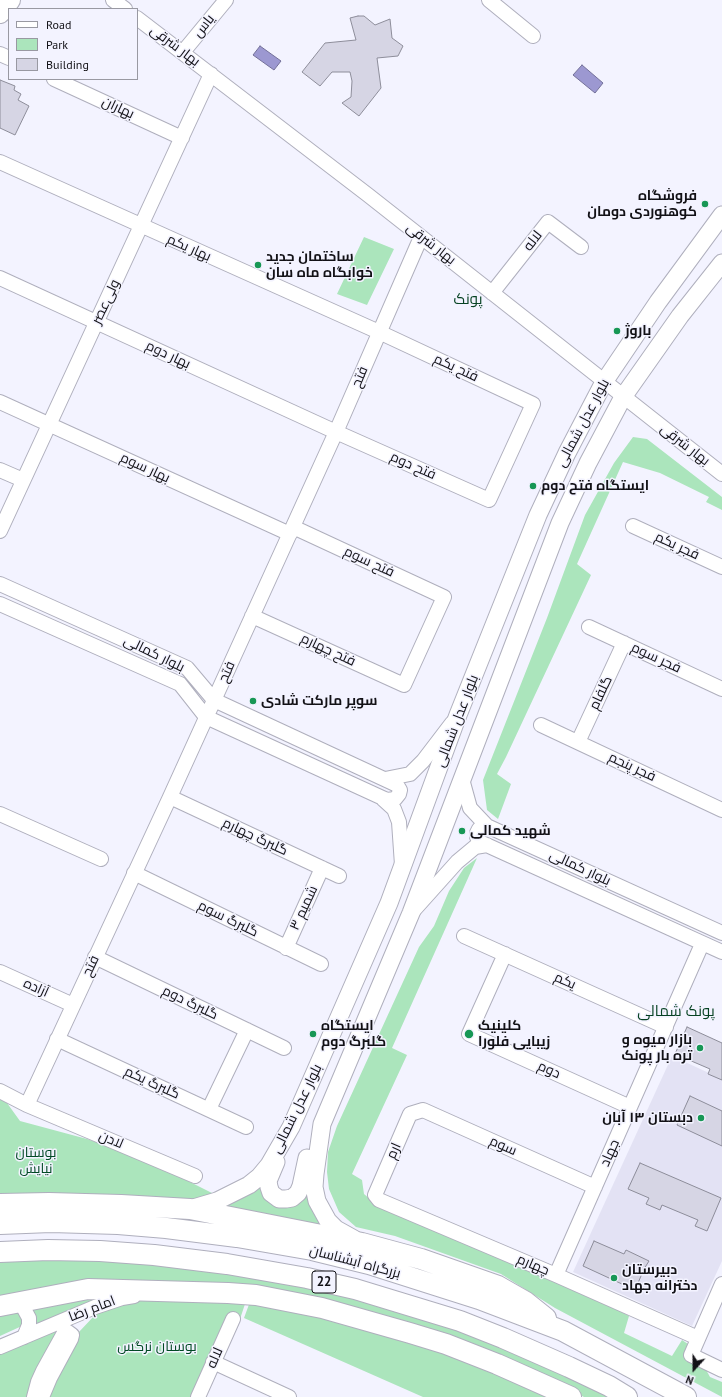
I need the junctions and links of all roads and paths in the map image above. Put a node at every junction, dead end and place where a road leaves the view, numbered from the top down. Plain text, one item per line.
1 (10, 0) edge
2 (113, 0) edge
3 (226, 0) edge
4 (488, 0) edge
5 (124, 8) edge
6 (0, 13) edge
7 (138, 19) edge
8 (533, 36) dead end
9 (183, 52) junction
10 (211, 74) junction
11 (56, 80) edge
12 (182, 138) junction
13 (0, 162) edge
14 (722, 215) edge
15 (141, 226) junction
16 (420, 237) junction
17 (581, 247) dead end
18 (722, 263) edge
19 (0, 278) edge
20 (492, 293) junction
21 (97, 322) junction
22 (379, 332) junction
23 (604, 382) junction
24 (624, 397) junction
25 (0, 402) edge
26 (49, 424) junction
27 (336, 432) junction
28 (0, 470) edge
29 (722, 474) edge
30 (23, 480) junction
31 (490, 500) joint
32 (633, 526) dead end
33 (0, 531) edge
34 (292, 531) junction
35 (722, 567) edge
36 (0, 584) edge
37 (0, 604) edge
38 (252, 616) junction
39 (589, 627) dead end
40 (624, 643) junction
41 (404, 685) joint
42 (722, 689) edge
43 (214, 700) junction
44 (458, 715) junction
45 (206, 717) junction
46 (541, 725) dead end
47 (578, 742) junction
48 (462, 779) junction
49 (391, 782) junction
50 (170, 797) junction
51 (385, 799) junction
52 (722, 810) edge
53 (0, 814) edge
54 (487, 826) junction
55 (484, 844) junction
56 (101, 859) dead end
57 (322, 868) junction
58 (402, 868) junction
59 (134, 873) junction
60 (339, 876) dead end
61 (411, 913) junction
62 (722, 933) edge
63 (464, 936) dead end
64 (702, 944) junction
65 (286, 948) junction
66 (722, 952) edge
67 (504, 954) junction
68 (95, 957) junction
69 (321, 964) dead end
70 (0, 972) edge
71 (73, 1005) junction
72 (666, 1027) junction
73 (247, 1030) junction
74 (57, 1039) junction
75 (284, 1048) dead end
76 (0, 1090) edge
77 (27, 1104) junction
78 (630, 1107) junction
79 (209, 1109) junction
80 (410, 1114) joint
81 (322, 1124) junction
82 (246, 1127) dead end
83 (291, 1127) junction
84 (195, 1176) dead end
85 (595, 1187) junction
86 (378, 1188) joint
87 (0, 1204) edge
88 (190, 1210) junction
89 (0, 1224) edge
90 (362, 1243) junction
91 (0, 1252) edge
92 (556, 1275) junction
93 (722, 1284) edge
94 (164, 1291) junction
95 (7, 1305) edge
96 (233, 1319) dead end
97 (563, 1331) junction
98 (24, 1337) junction
99 (698, 1338) junction
100 (0, 1347) edge
101 (213, 1362) junction
102 (722, 1370) edge
103 (34, 1397) edge
104 (42, 1397) edge
105 (198, 1397) edge
106 (289, 1397) edge
107 (571, 1397) edge
108 (627, 1397) edge
109 (686, 1397) edge

1 - 6 highway
2 - 5 street
3 - 9 street, یاس
4 - 8 street
7 - 9 street, بهار شرقی
9 - 10 street, بهار شرقی
10 - 12 street, ولی‌عصر
10 - 16 street, بهار شرقی
11 - 12 street, بهاران
12 - 15 street, ولی‌عصر
13 - 15 street, بهار یکم
14 - 23 main road, بلوار عدل شمالی
15 - 21 street, ولی‌عصر
15 - 22 street, بهار یکم
16 - 20 street, بهار شرقی
16 - 22 street, فتح
17 - 20 street, لاله
18 - 24 main road, بلوار عدل شمالی
19 - 21 street, بهار دوم
20 - 23 street, بهار شرقی
21 - 26 street, ولی‌عصر
21 - 27 street, بهار دوم
22 - 27 street, فتح
22 - 31 street, فتح یکم
23 - 24 street, بهار شرقی
23 - 44 main road, بلوار عدل شمالی
24 - 29 street, بهار شرقی
24 - 48 main road, بلوار عدل شمالی
25 - 26 street, بهار سوم
26 - 30 street, ولی‌عصر
26 - 34 street, بهار سوم
27 - 31 street, فتح دوم
27 - 34 street, فتح
28 - 30 street
30 - 33 street, ولی‌عصر
32 - 35 street, فجر یکم
34 - 38 street, فتح
34 - 41 street, فتح سوم
36 - 43 street, بلوار کمالی
37 - 45 street, بلوار کمالی
38 - 41 street, فتح چهارم
38 - 43 street, فتح
39 - 40 street, فجر سوم
40 - 42 street, فجر سوم
40 - 47 street, گلفام
43 - 45 street, فتح
43 - 49 street, بلوار کمالی
44 - 49 street
44 - 58 main road, بلوار عدل شمالی
45 - 50 street, فتح
45 - 51 street, بلوار کمالی
46 - 47 street, فجر پنجم
47 - 52 street, فجر پنجم
48 - 54 street, بلوار کمالی
48 - 61 main road, بلوار عدل شمالی
49 - 51 street
50 - 57 street, گلبرگ چهارم
50 - 59 street, فتح
51 - 58 street, بلوار کمالی
53 - 56 street
54 - 55 street
54 - 62 street, بلوار کمالی
55 - 61 street
55 - 64 street, بلوار کمالی
57 - 60 street, گلبرگ چهارم
57 - 65 street, شمیم ۳
58 - 83 main road, بلوار عدل شمالی
59 - 65 street, گلبرگ سوم
59 - 68 street, فتح
61 - 81 main road, بلوار عدل شمالی
63 - 67 street, یکم
64 - 66 street, بلوار کمالی
64 - 72 street, جهاد
65 - 69 street, گلبرگ سوم
67 - 72 street, یکم
67 - 78 street, دوم
68 - 71 street, فتح
68 - 73 street, گلبرگ دوم
70 - 71 street, آزاده
71 - 74 street, فتح
72 - 78 street, جهاد
73 - 75 street, گلبرگ دوم
73 - 79 street
74 - 77 street, فتح
74 - 79 street, گلبرگ یکم
76 - 77 street
77 - 84 street, لادن
78 - 85 street, جهاد
79 - 82 street, گلبرگ یکم
80 - 85 street, سوم
80 - 86 street, ارم
81 - 83 main road
81 - 90 main road, بلوار عدل شمالی
83 - 88 main road, بلوار عدل شمالی
85 - 92 street, جهاد
86 - 92 street, چهارم
87 - 88 highway
88 - 90 highway
89 - 97 highway, بزرگراه آبشناسان / 22
90 - 97 highway
91 - 108 highway, بزرگراه آبشناسان / 22
92 - 99 street, چهارم
93 - 99 street
94 - 95 highway
94 - 98 street, امام رضا
94 - 107 highway
95 - 98 street
96 - 101 street, لاله
97 - 109 highway, بزرگراه آبشناسان / 22
98 - 100 street, امام رضا
99 - 102 street
101 - 105 street, لاله
101 - 106 street
103 - 104 street

